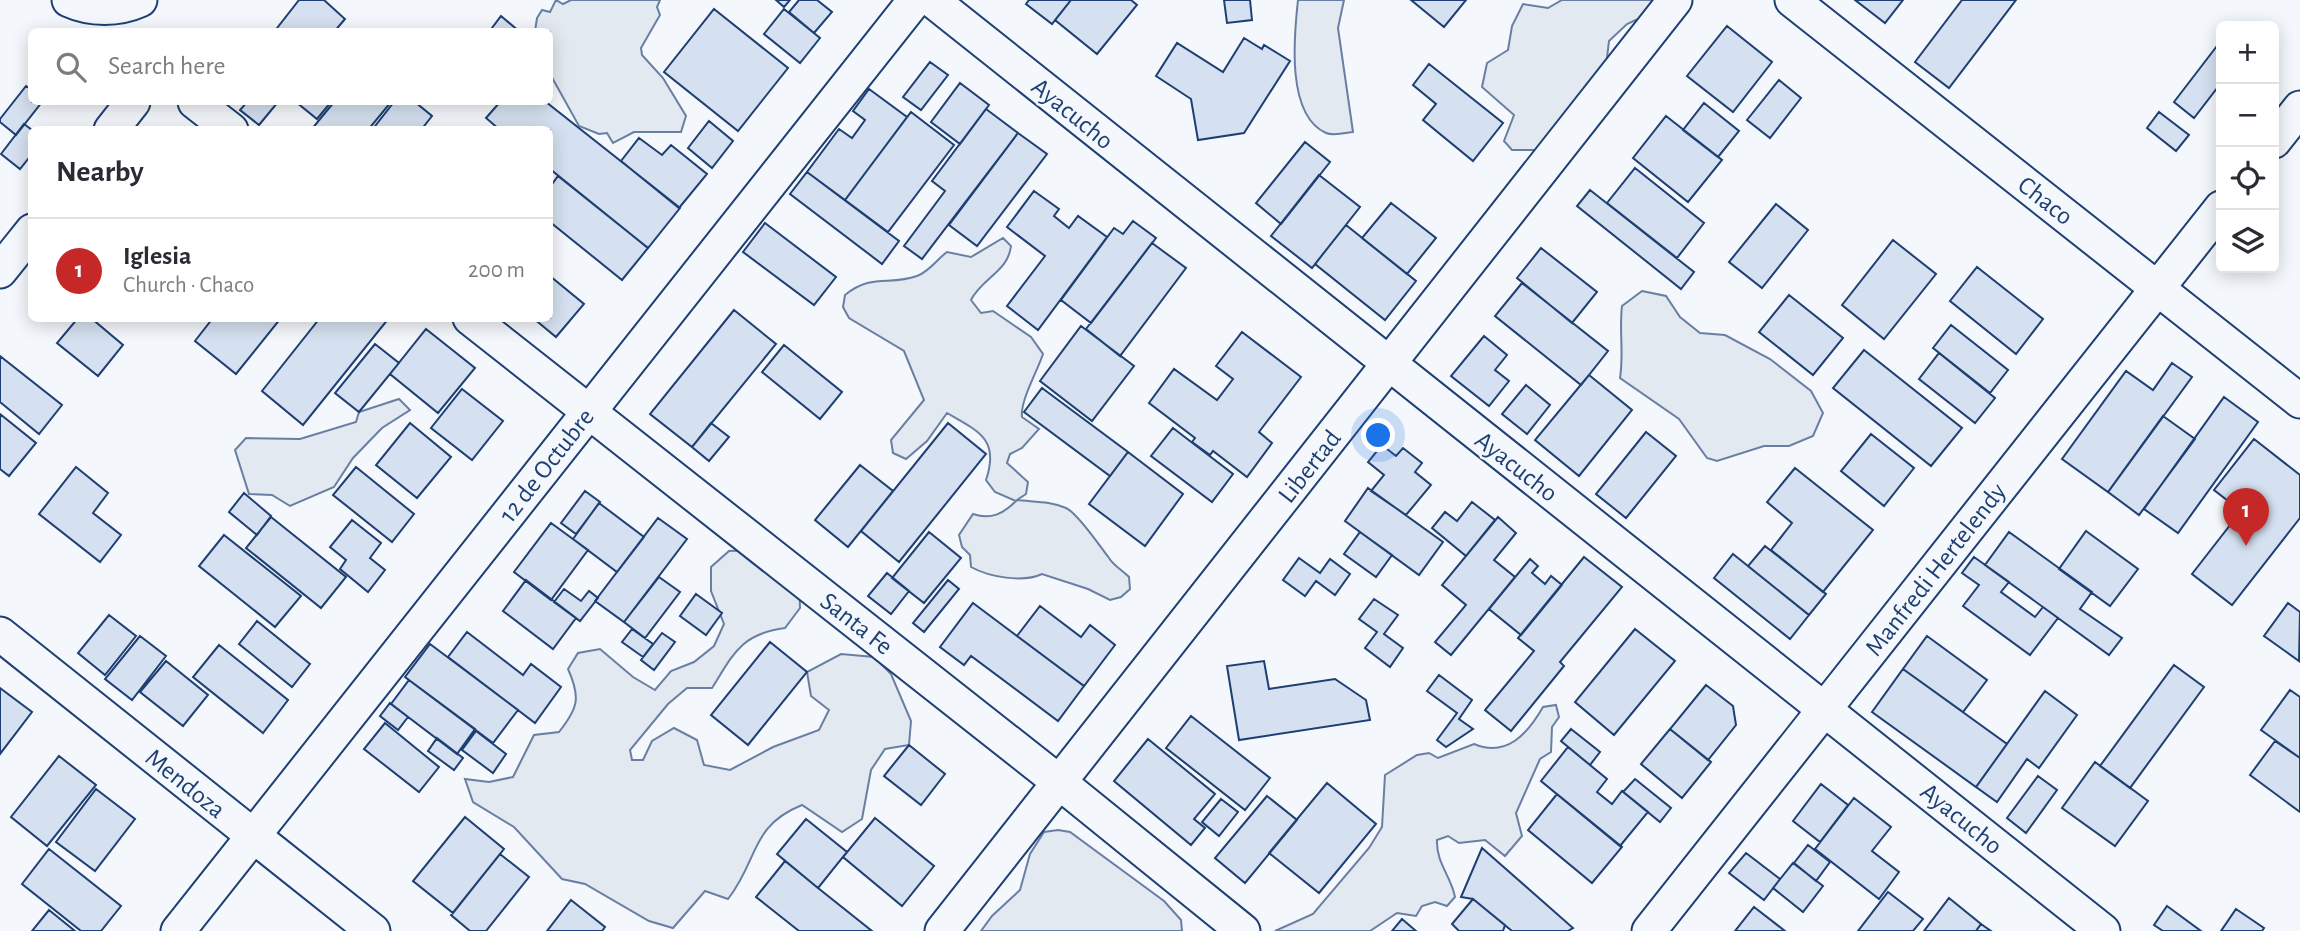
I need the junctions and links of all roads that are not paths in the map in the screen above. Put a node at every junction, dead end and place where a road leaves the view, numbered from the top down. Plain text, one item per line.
1 (69, 0) edge
2 (915, 0) edge
3 (932, 0) edge
4 (1675, 0) edge
5 (1792, 0) edge
6 (134, 13) edge
7 (131, 105) edge
8 (199, 105) edge
9 (2300, 108) edge
10 (114, 126) edge
11 (226, 126) edge
12 (2279, 135) edge
13 (2219, 210) edge
14 (28, 236) edge
15 (0, 271) edge
16 (2157, 288) junction
17 (475, 322) edge
18 (1388, 365) junction
19 (2300, 401) edge
20 (589, 412) junction
21 (0, 634) edge
22 (1825, 708) junction
23 (1059, 782) junction
24 (252, 837) junction
25 (178, 931) edge
26 (373, 931) edge
27 (942, 931) edge
28 (1243, 931) edge
29 (1649, 931) edge
30 (2103, 931) edge

1 - 6 street
2 - 20 street, 12 de Octubre
3 - 18 street, Ayacucho
4 - 18 street, Libertad
5 - 16 street, Chaco
7 - 10 street
8 - 11 street
9 - 12 street
13 - 16 street, Manfredi Hertelendy
14 - 15 street
16 - 19 street, Chaco
16 - 22 street, Manfredi Hertelendy
17 - 20 street, Santa Fe
18 - 22 street, Ayacucho
18 - 23 street, Libertad
20 - 23 street, Santa Fe
20 - 24 street, 12 de Octubre
21 - 24 street, Mendoza
22 - 29 street, Manfredi Hertelendy
22 - 30 street, Ayacucho
23 - 27 street, Libertad
23 - 28 street, Santa Fe
24 - 25 street, 12 de Octubre
24 - 26 street, Mendoza

